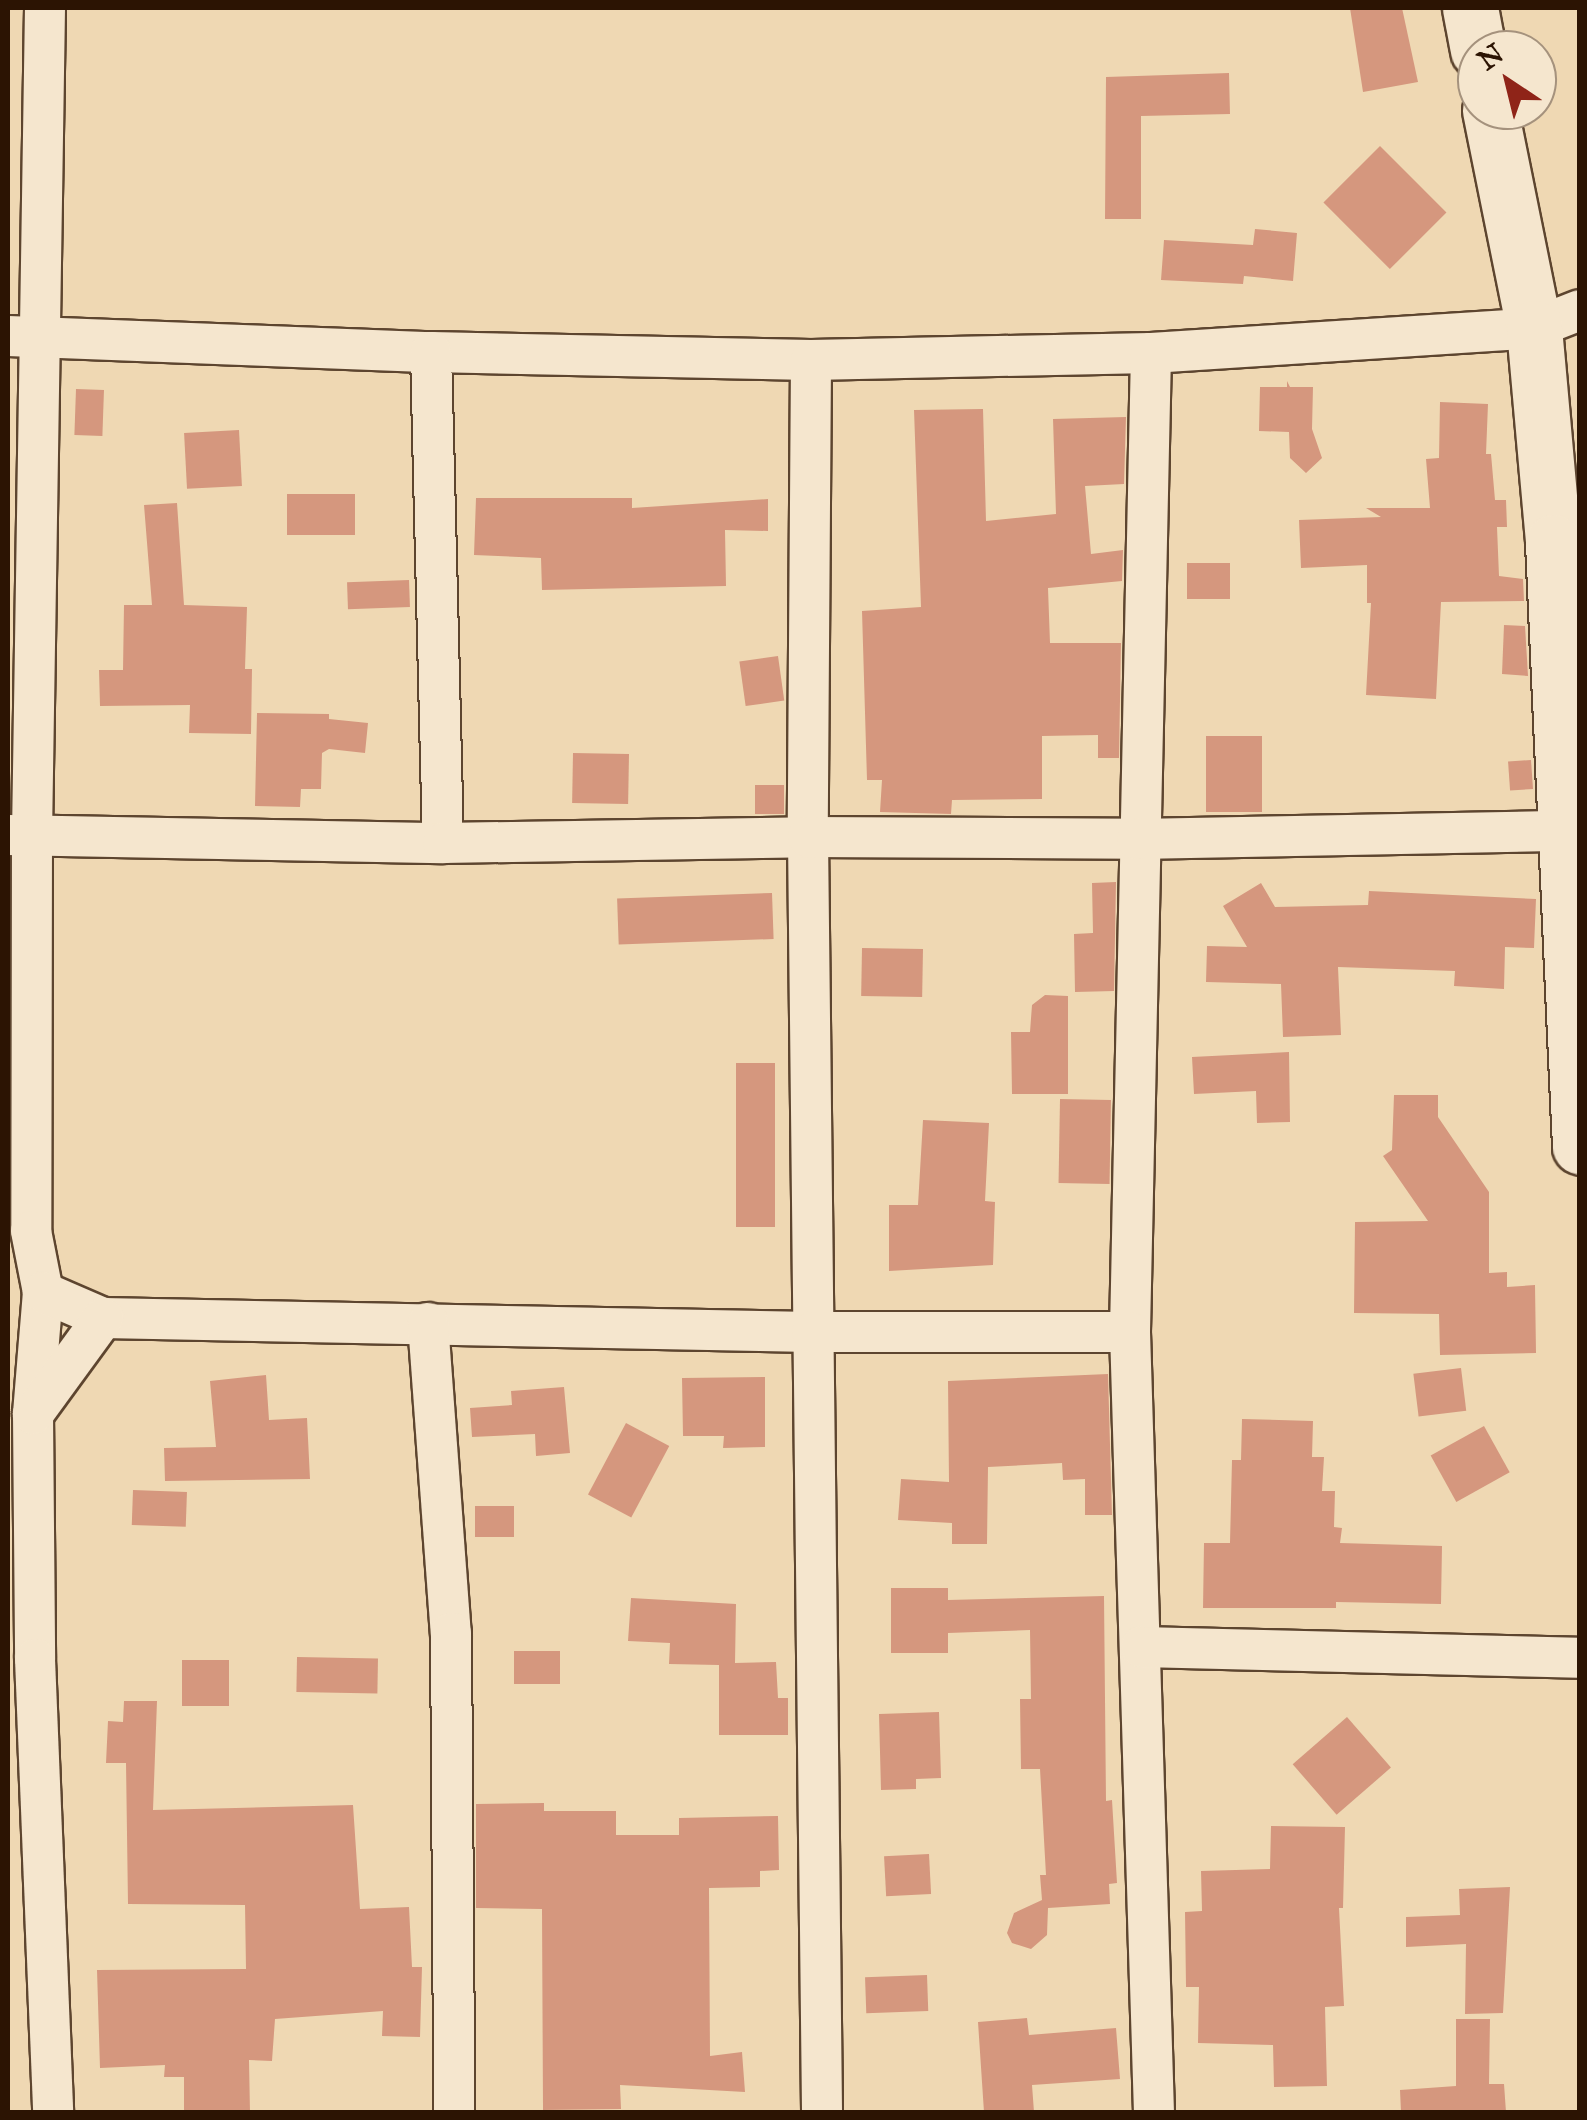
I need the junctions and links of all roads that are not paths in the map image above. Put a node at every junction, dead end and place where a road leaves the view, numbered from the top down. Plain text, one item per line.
1 (44, 8) edge
2 (1496, 130) edge
3 (1557, 319) edge
4 (25, 336) edge
5 (431, 352) junction
6 (1151, 354) junction
7 (811, 360) junction
8 (1564, 831) junction
9 (20, 835) edge
10 (808, 837) junction
11 (1137, 840) junction
12 (443, 843) junction
13 (1580, 1146) edge
14 (19, 1231) edge
15 (43, 1292) junction
16 (103, 1318) junction
17 (428, 1323) junction
18 (812, 1332) junction
19 (1130, 1332) junction
20 (33, 1414) junction
21 (1141, 1647) junction
22 (1580, 1658) edge
23 (53, 2112) edge
24 (454, 2112) edge
25 (822, 2112) edge
26 (1154, 2112) edge

1 - 4 street
2 - 3 main road
3 - 6 street
3 - 8 main road
4 - 5 street
4 - 9 street
5 - 7 street
5 - 12 street
6 - 7 street
6 - 11 street
7 - 10 street
8 - 11 street
8 - 13 main road
9 - 12 street
9 - 14 street
10 - 11 street
10 - 12 street
10 - 18 street
11 - 19 street
14 - 15 street
15 - 16 street
15 - 20 street
16 - 17 street
16 - 20 street
17 - 18 street
17 - 24 street
18 - 19 street
18 - 25 street
19 - 21 street
20 - 23 street
21 - 22 street
21 - 26 street

